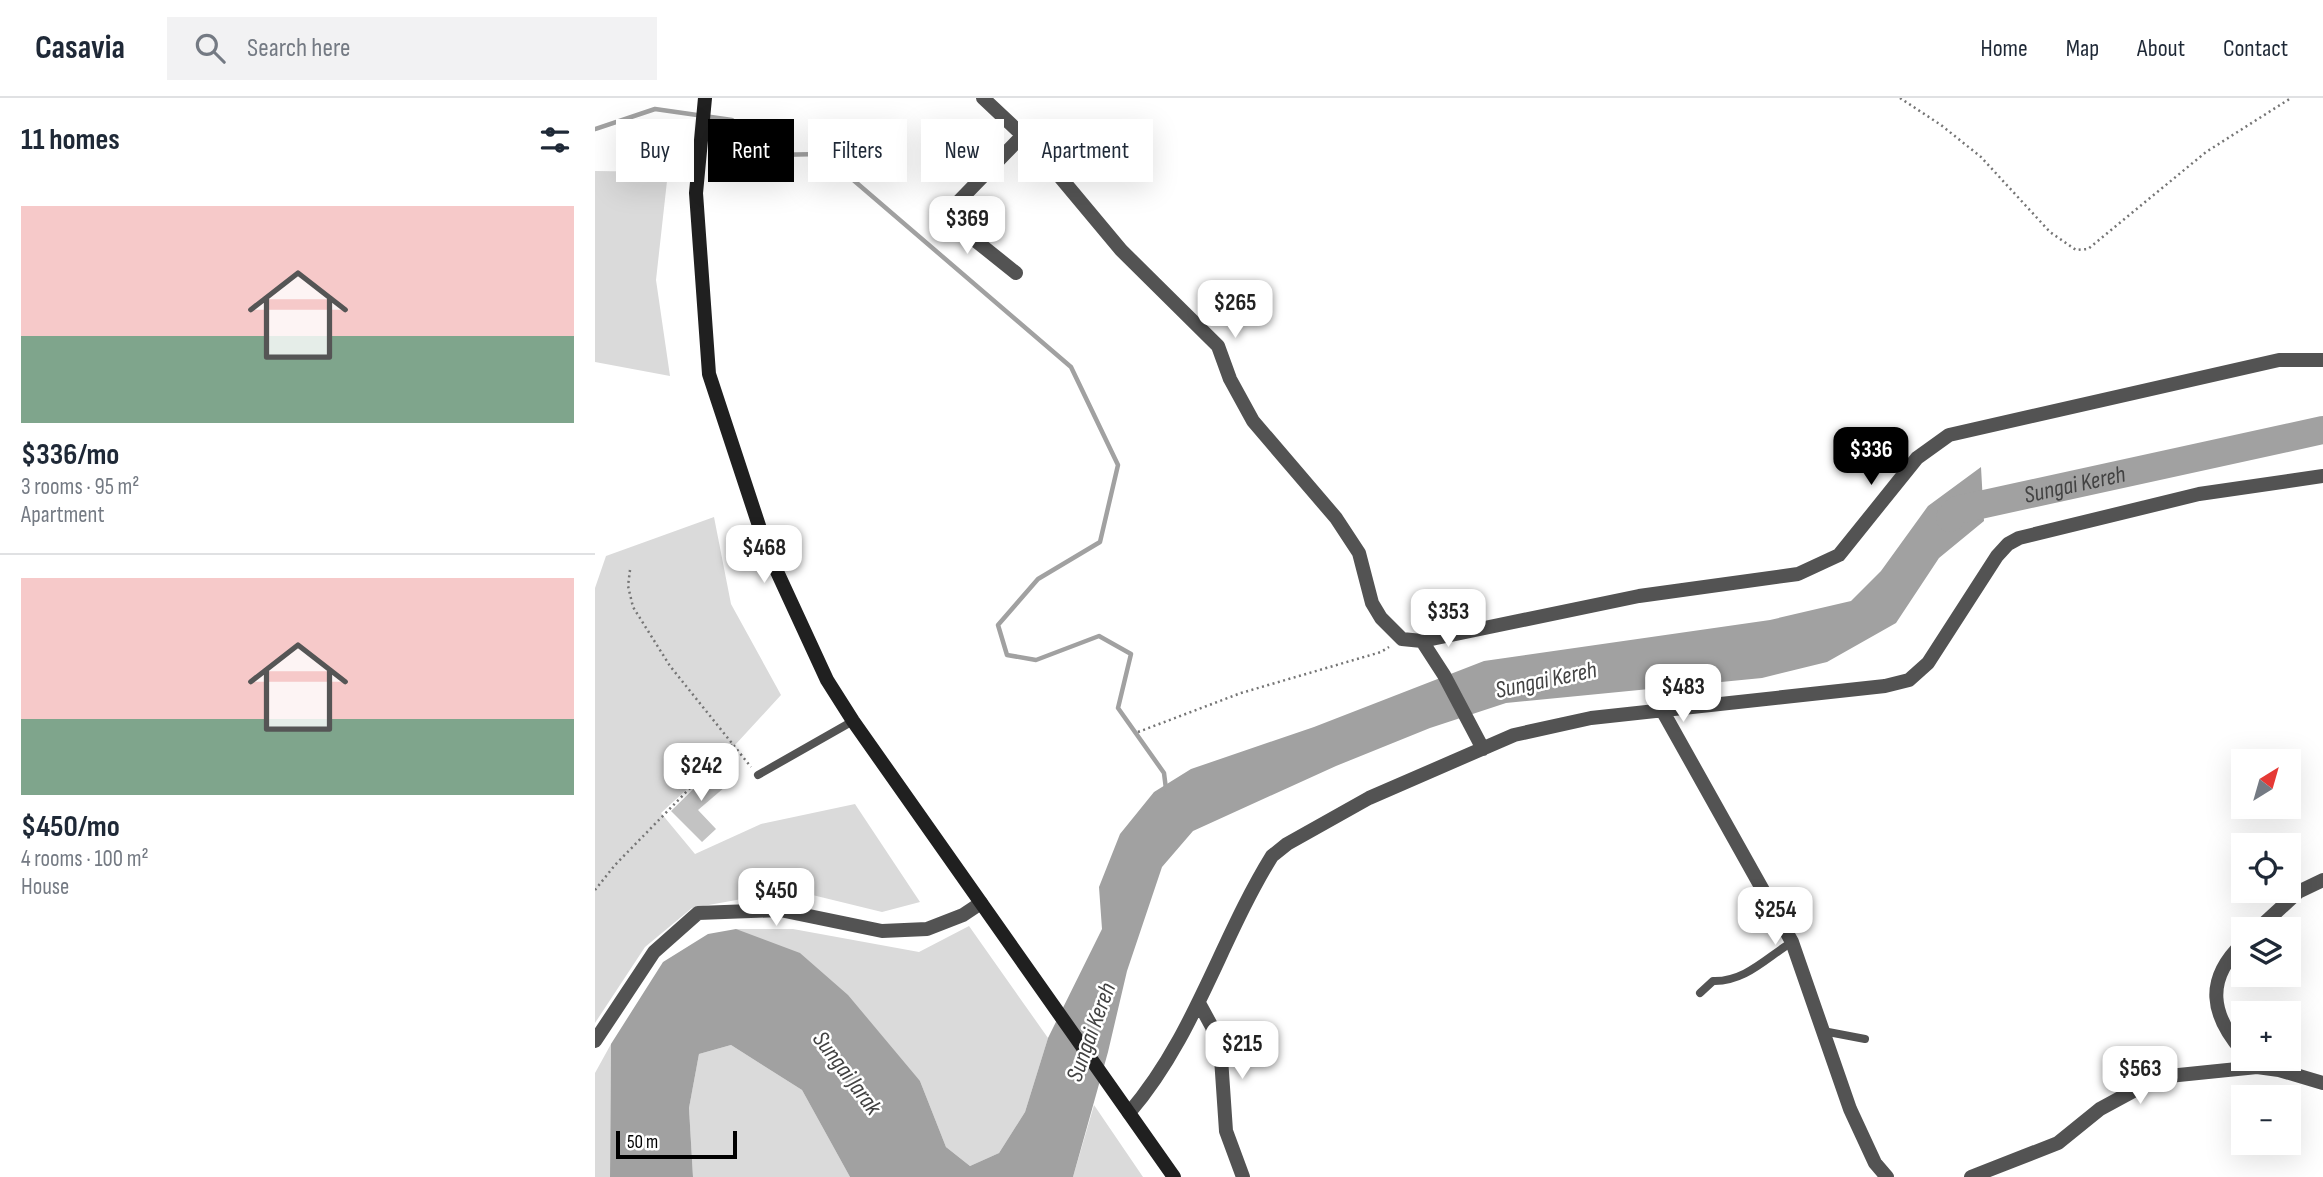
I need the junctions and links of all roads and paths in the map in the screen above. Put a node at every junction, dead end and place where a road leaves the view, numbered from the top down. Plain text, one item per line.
1 (705, 98) edge
2 (983, 98) edge
3 (1900, 98) edge
4 (2291, 98) edge
5 (1018, 129) edge
6 (1018, 140) edge
7 (1064, 182) edge
8 (1016, 273) dead end
9 (2323, 360) edge
10 (2323, 476) edge
11 (631, 570) dead end
12 (1402, 639) junction
13 (1422, 641) junction
14 (1662, 710) junction
15 (853, 721) junction
16 (1138, 732) dead end
17 (1480, 743) junction
18 (733, 744) junction
19 (758, 775) joint
20 (2323, 880) edge
21 (595, 890) edge
22 (981, 903) junction
23 (2271, 917) edge
24 (1792, 942) junction
25 (2231, 961) edge
26 (1700, 993) dead end
27 (1199, 1003) junction
28 (1823, 1031) junction
29 (2231, 1036) edge
30 (1864, 1039) dead end
31 (595, 1041) edge
32 (2231, 1066) edge
33 (2282, 1071) edge
34 (2323, 1083) edge
35 (1126, 1109) junction
36 (1174, 1177) edge
37 (1243, 1177) edge
38 (1887, 1177) edge
39 (1971, 1177) edge

1 - 15 street
2 - 5 street
3 - 4 path
6 - 8 street
7 - 12 street
9 - 13 street
10 - 14 street
11 - 18 path
12 - 13 street
12 - 16 path
13 - 17 street
14 - 17 street
14 - 24 street
15 - 19 lane
15 - 22 street
17 - 27 street
18 - 19 path
18 - 21 path
20 - 23 street
22 - 31 street
22 - 35 street
24 - 26 lane
24 - 28 street
25 - 29 street
27 - 35 street
27 - 37 street
28 - 30 lane
28 - 38 street
32 - 39 street
33 - 34 street
35 - 36 street

